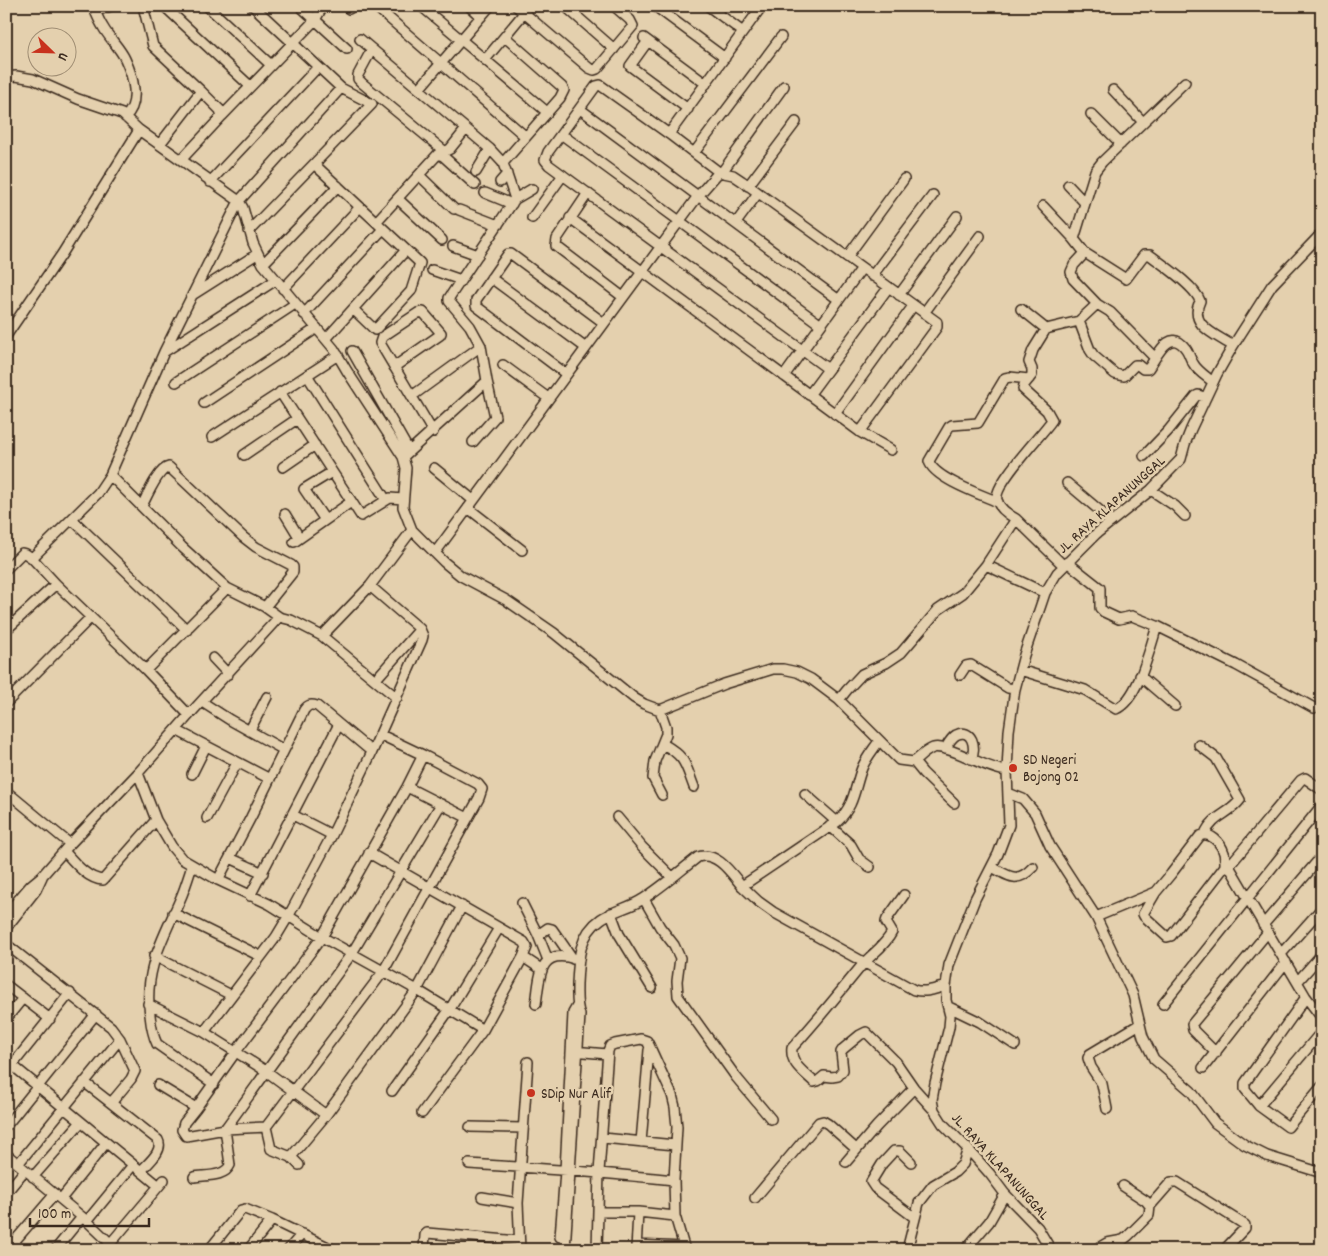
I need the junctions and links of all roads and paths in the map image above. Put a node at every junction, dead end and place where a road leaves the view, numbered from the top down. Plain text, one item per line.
1 (111, 6) edge
2 (143, 6) edge
3 (164, 6) edge
4 (207, 6) edge
5 (253, 6) edge
6 (300, 6) edge
7 (323, 6) edge
8 (375, 6) edge
9 (422, 6) edge
10 (469, 6) edge
11 (490, 6) edge
12 (516, 6) edge
13 (565, 6) edge
14 (614, 6) edge
15 (656, 6) edge
16 (708, 6) edge
17 (762, 6) edge
18 (94, 9) edge
19 (524, 13) junction
20 (481, 16) junction
21 (315, 20) junction
22 (743, 32) junction
23 (505, 37) junction
24 (781, 37) dead end
25 (360, 39) dead end
26 (461, 40) junction
27 (292, 43) junction
28 (346, 49) dead end
29 (372, 49) junction
30 (614, 49) junction
31 (725, 58) junction
32 (486, 60) junction
33 (441, 63) junction
34 (271, 65) junction
35 (318, 67) junction
36 (6, 77) edge
37 (1185, 82) dead end
38 (706, 84) junction
39 (250, 86) junction
40 (784, 86) dead end
41 (342, 88) junction
42 (419, 89) junction
43 (1113, 90) dead end
44 (201, 91) junction
45 (580, 109) junction
46 (688, 109) junction
47 (547, 112) junction
48 (1091, 114) dead end
49 (222, 116) junction
50 (125, 117) junction
51 (796, 122) dead end
52 (1143, 122) junction
53 (466, 129) junction
54 (139, 130) junction
55 (561, 134) junction
56 (669, 134) junction
57 (526, 137) junction
58 (160, 144) junction
59 (1120, 144) junction
60 (490, 149) junction
61 (694, 152) junction
62 (182, 159) junction
63 (504, 163) junction
64 (314, 164) junction
65 (476, 172) dead end
66 (720, 172) junction
67 (507, 174) junction
68 (419, 175) junction
69 (563, 175) junction
70 (904, 180) dead end
71 (210, 182) junction
72 (500, 182) dead end
73 (475, 185) dead end
74 (1068, 185) dead end
75 (338, 186) junction
76 (748, 186) junction
77 (532, 189) dead end
78 (485, 193) dead end
79 (588, 193) junction
80 (758, 193) junction
81 (933, 195) dead end
82 (698, 196) junction
83 (398, 199) junction
84 (239, 200) junction
85 (514, 202) junction
86 (1085, 203) junction
87 (1042, 206) dead end
88 (360, 207) junction
89 (957, 216) dead end
90 (532, 218) dead end
91 (570, 218) junction
92 (680, 221) junction
93 (376, 222) junction
94 (736, 223) junction
95 (498, 226) junction
96 (384, 229) junction
97 (249, 231) junction
98 (1322, 233) edge
99 (980, 236) dead end
100 (1074, 239) junction
101 (442, 240) dead end
102 (453, 246) dead end
103 (661, 246) junction
104 (406, 250) junction
105 (1085, 253) junction
106 (257, 254) junction
107 (478, 255) junction
108 (847, 257) junction
109 (263, 264) junction
110 (862, 268) junction
111 (432, 270) dead end
112 (642, 272) junction
113 (872, 276) junction
114 (491, 278) junction
115 (276, 280) junction
116 (461, 280) junction
117 (888, 288) junction
118 (283, 289) junction
119 (192, 295) junction
120 (898, 295) junction
121 (623, 297) junction
122 (839, 300) junction
123 (295, 304) junction
124 (1097, 304) junction
125 (913, 306) junction
126 (353, 309) junction
127 (1021, 309) dead end
128 (924, 313) junction
129 (304, 314) junction
130 (1080, 321) junction
131 (604, 323) junction
132 (821, 325) junction
133 (317, 328) junction
134 (1046, 329) junction
135 (6, 336) edge
136 (326, 339) junction
137 (481, 346) junction
138 (1233, 346) junction
139 (586, 348) junction
140 (352, 350) dead end
141 (802, 350) junction
142 (164, 352) junction
143 (338, 355) junction
144 (1154, 357) junction
145 (503, 365) dead end
146 (394, 367) junction
147 (828, 369) junction
148 (566, 374) junction
149 (307, 375) junction
150 (784, 376) junction
151 (1029, 379) junction
152 (487, 381) junction
153 (176, 382) dead end
154 (1213, 382) junction
155 (280, 392) junction
156 (809, 395) junction
157 (412, 396) junction
158 (548, 398) junction
159 (1204, 402) junction
160 (204, 403) dead end
161 (835, 414) junction
162 (297, 419) junction
163 (433, 432) junction
164 (860, 432) junction
165 (212, 437) dead end
166 (473, 442) dead end
167 (316, 445) junction
168 (891, 450) dead end
169 (244, 454) dead end
170 (406, 454) junction
171 (1144, 456) dead end
172 (283, 467) dead end
173 (434, 468) dead end
174 (332, 472) junction
175 (110, 475) junction
176 (1066, 483) dead end
177 (1151, 490) junction
178 (403, 499) junction
179 (386, 500) junction
180 (351, 502) junction
181 (998, 502) junction
182 (471, 504) junction
183 (142, 506) junction
184 (285, 514) dead end
185 (1185, 516) dead end
186 (72, 519) junction
187 (325, 520) junction
188 (1016, 520) junction
189 (1112, 521) junction
190 (412, 530) junction
191 (522, 550) dead end
192 (435, 553) junction
193 (32, 558) junction
194 (1065, 564) junction
195 (986, 565) junction
196 (6, 569) edge
197 (56, 584) junction
198 (370, 586) junction
199 (226, 588) junction
200 (1045, 593) junction
201 (265, 607) junction
202 (279, 617) junction
203 (90, 618) junction
204 (1157, 626) junction
205 (420, 629) junction
206 (6, 630) edge
207 (186, 630) junction
208 (322, 636) junction
209 (213, 658) dead end
210 (146, 670) junction
211 (1020, 670) junction
212 (228, 674) junction
213 (960, 675) dead end
214 (1140, 676) junction
215 (376, 679) junction
216 (1015, 690) junction
217 (268, 696) dead end
218 (397, 698) junction
219 (839, 700) junction
220 (7, 701) edge
221 (202, 702) junction
222 (1176, 706) dead end
223 (1314, 708) dead end
224 (660, 710) junction
225 (189, 715) junction
226 (338, 726) junction
227 (176, 730) junction
228 (250, 730) junction
229 (381, 735) junction
230 (879, 741) junction
231 (663, 744) junction
232 (1199, 745) dead end
233 (206, 746) junction
234 (945, 749) junction
235 (284, 750) junction
236 (372, 752) junction
237 (423, 755) junction
238 (972, 760) junction
239 (914, 762) junction
240 (237, 763) junction
241 (1007, 772) junction
242 (138, 773) junction
243 (192, 774) dead end
244 (270, 778) junction
245 (408, 787) junction
246 (694, 787) dead end
247 (1322, 790) edge
248 (6, 791) edge
249 (1008, 793) junction
250 (662, 794) dead end
251 (805, 794) dead end
252 (954, 803) dead end
253 (441, 804) junction
254 (1322, 805) edge
255 (292, 815) junction
256 (617, 817) dead end
257 (207, 818) dead end
258 (468, 818) junction
259 (156, 820) junction
260 (834, 824) junction
261 (1205, 834) junction
262 (332, 835) junction
263 (70, 844) junction
264 (64, 851) junction
265 (369, 853) junction
266 (1322, 856) edge
267 (230, 858) junction
268 (192, 866) junction
269 (1227, 866) junction
270 (870, 867) dead end
271 (992, 867) junction
272 (1034, 867) dead end
273 (403, 871) junction
274 (263, 872) junction
275 (42, 876) junction
276 (672, 877) junction
277 (218, 880) junction
278 (742, 886) junction
279 (430, 887) junction
280 (1156, 892) junction
281 (904, 895) dead end
282 (250, 896) junction
283 (1246, 898) junction
284 (644, 899) junction
285 (522, 903) dead end
286 (462, 906) junction
287 (1322, 908) edge
288 (173, 913) junction
289 (611, 913) junction
290 (6, 914) edge
291 (288, 917) junction
292 (1096, 917) junction
293 (6, 928) edge
294 (499, 928) junction
295 (1266, 929) junction
296 (538, 935) junction
297 (322, 938) junction
298 (6, 944) edge
299 (352, 953) junction
300 (1322, 954) edge
301 (154, 956) junction
302 (260, 956) junction
303 (523, 957) junction
304 (1284, 958) junction
305 (575, 959) junction
306 (548, 960) junction
307 (865, 962) junction
308 (541, 969) junction
309 (383, 972) junction
310 (1298, 981) junction
311 (6, 985) edge
312 (946, 986) junction
313 (652, 988) dead end
314 (417, 990) junction
315 (70, 993) junction
316 (231, 995) junction
317 (1306, 997) junction
318 (23, 998) junction
319 (148, 1004) junction
320 (536, 1004) dead end
321 (1163, 1004) dead end
322 (948, 1007) junction
323 (450, 1009) junction
324 (1320, 1011) edge
325 (96, 1014) junction
326 (6, 1019) edge
327 (50, 1019) junction
328 (1140, 1024) junction
329 (483, 1030) junction
330 (1322, 1031) edge
331 (204, 1032) junction
332 (120, 1039) junction
333 (1015, 1045) dead end
334 (650, 1047) junction
335 (574, 1051) junction
336 (235, 1053) junction
337 (1216, 1053) junction
338 (607, 1054) junction
339 (528, 1062) dead end
340 (10, 1063) edge
341 (1203, 1068) dead end
342 (266, 1071) junction
343 (6, 1073) edge
344 (84, 1082) junction
345 (214, 1084) junction
346 (158, 1085) dead end
347 (38, 1086) junction
348 (1322, 1086) edge
349 (914, 1088) junction
350 (294, 1091) junction
351 (392, 1091) dead end
352 (111, 1103) junction
353 (1259, 1106) junction
354 (63, 1108) junction
355 (196, 1108) junction
356 (1107, 1109) dead end
357 (934, 1110) junction
358 (422, 1113) dead end
359 (326, 1115) junction
360 (771, 1119) dead end
361 (81, 1122) junction
362 (6, 1126) edge
363 (470, 1127) dead end
364 (266, 1128) junction
365 (522, 1128) junction
366 (225, 1129) junction
367 (603, 1138) junction
368 (641, 1142) junction
369 (106, 1143) junction
370 (675, 1145) junction
371 (856, 1149) junction
372 (968, 1149) junction
373 (6, 1154) edge
374 (291, 1157) junction
375 (846, 1162) dead end
376 (911, 1162) dead end
377 (133, 1164) junction
378 (469, 1164) dead end
379 (300, 1165) dead end
380 (21, 1167) junction
381 (520, 1167) junction
382 (141, 1171) junction
383 (568, 1171) junction
384 (599, 1172) junction
385 (1322, 1173) edge
386 (34, 1176) junction
387 (194, 1176) dead end
388 (674, 1180) junction
389 (1123, 1186) dead end
390 (6, 1193) edge
391 (1005, 1194) junction
392 (565, 1195) junction
393 (58, 1196) junction
394 (482, 1197) dead end
395 (755, 1198) dead end
396 (518, 1203) junction
397 (1150, 1206) junction
398 (598, 1212) junction
399 (638, 1212) junction
400 (675, 1216) junction
401 (915, 1218) junction
402 (84, 1219) junction
403 (272, 1220) junction
404 (302, 1234) junction
405 (519, 1245) edge
406 (108, 1247) edge
407 (636, 1247) edge
408 (684, 1248) edge
409 (8, 1250) edge
410 (55, 1250) edge
411 (209, 1250) edge
412 (248, 1250) edge
413 (288, 1250) edge
414 (334, 1250) edge
415 (424, 1250) edge
416 (559, 1250) edge
417 (565, 1250) edge
418 (597, 1250) edge
419 (906, 1250) edge
420 (965, 1250) edge
421 (1051, 1250) edge
422 (1095, 1250) edge
423 (1224, 1250) edge

1 - 18 street
2 - 44 street
3 - 39 street
4 - 34 street
5 - 27 street
6 - 21 street
7 - 21 street
8 - 33 street
9 - 26 street
10 - 20 street
11 - 20 street
12 - 19 street
13 - 30 street
14 - 30 street
15 - 31 street
16 - 22 street
17 - 22 street
18 - 50 street
19 - 23 street
19 - 30 street
20 - 26 street
21 - 27 street
21 - 28 street
22 - 31 street
23 - 32 street
23 - 47 street
24 - 61 street
25 - 29 street
26 - 32 street
26 - 33 street
27 - 34 street
27 - 35 street
29 - 42 street
29 - 53 street
31 - 38 street
32 - 47 street
33 - 42 street
33 - 57 street
34 - 39 street
35 - 41 street
35 - 71 street
36 - 50 street
37 - 52 street
38 - 46 street
38 - 46 street
39 - 49 street
40 - 66 street
41 - 64 street
41 - 84 street
42 - 53 street
43 - 52 street
44 - 49 street
44 - 58 street
45 - 55 street
45 - 56 street
45 - 82 street
46 - 56 street
47 - 57 street
48 - 59 street
49 - 62 street
50 - 54 street
51 - 76 street
52 - 59 street
53 - 60 street
54 - 58 street
54 - 135 street
55 - 69 street
55 - 92 street
56 - 61 street
57 - 63 street
58 - 62 street
59 - 86 street
60 - 63 street
60 - 65 street
61 - 66 street
62 - 71 street
63 - 67 street
64 - 75 street
64 - 97 street
66 - 76 street
66 - 82 street
67 - 72 street
67 - 85 street
68 - 73 street
68 - 83 street
68 - 95 street
69 - 79 street
69 - 90 street
70 - 108 street
71 - 84 street
74 - 86 street
75 - 88 street
75 - 109 street
76 - 80 street
77 - 85 street
78 - 85 street
79 - 91 street
79 - 103 street
80 - 94 street
80 - 108 street
81 - 113 street
82 - 92 street
82 - 94 street
83 - 93 street
83 - 101 street
84 - 97 street
84 - 119 street
85 - 95 street
86 - 100 street
87 - 100 street
88 - 93 street
88 - 118 street
89 - 120 street
91 - 112 street
91 - 121 street
92 - 103 street
92 - 132 street
93 - 96 street
94 - 122 street
95 - 107 street
96 - 104 street
96 - 129 street
97 - 106 street
98 - 138 street, JL. RAYA KLAPANUNGGAL
99 - 128 street
100 - 105 street
102 - 107 street
103 - 112 street
103 - 141 street
104 - 126 street
104 - 126 street
105 - 124 street
105 - 138 street
106 - 109 street
106 - 119 street
107 - 116 street
108 - 110 street
109 - 115 street
110 - 113 street
110 - 122 street
111 - 116 street
112 - 121 street
112 - 150 street
113 - 117 street
114 - 131 street
114 - 139 street
114 - 148 street
115 - 118 street
115 - 142 street
116 - 137 street
117 - 120 street
117 - 147 street
118 - 123 street
119 - 142 street
120 - 125 street
121 - 131 street
122 - 132 street
123 - 129 street
123 - 153 street
124 - 130 street
124 - 144 street
125 - 128 street
125 - 161 street
126 - 136 street
127 - 134 street
128 - 164 street
129 - 133 street
130 - 134 street
130 - 144 street
131 - 139 street
132 - 141 street
133 - 136 street
133 - 160 street
134 - 151 street
136 - 143 street
137 - 152 street
137 - 157 street
138 - 154 street, JL. RAYA KLAPANUNGGAL
139 - 148 street
140 - 170 street
141 - 147 street
141 - 150 street
142 - 175 street
143 - 149 street
143 - 170 street
144 - 154 street
145 - 158 street
146 - 146 street
146 - 157 street
147 - 156 street
148 - 158 street
149 - 155 street
149 - 179 street
150 - 156 street
151 - 181 street
151 - 181 street
152 - 163 street
152 - 166 street
154 - 159 street, JL. RAYA KLAPANUNGGAL
155 - 162 street
155 - 165 street
156 - 161 street
157 - 163 street
158 - 182 street
159 - 171 street
159 - 177 street, JL. RAYA KLAPANUNGGAL
161 - 164 street
162 - 167 street
162 - 169 street
163 - 170 street
164 - 168 street
167 - 172 street
167 - 174 street
170 - 178 street
173 - 182 street
174 - 180 street
174 - 187 street
175 - 183 street
175 - 186 street
176 - 189 street
177 - 185 street
177 - 189 street, JL. RAYA KLAPANUNGGAL
178 - 179 street
178 - 190 street
179 - 180 street
180 - 187 street
181 - 188 street
182 - 191 street
182 - 192 street
183 - 199 street
183 - 201 street
184 - 187 street
186 - 193 street
186 - 207 street
188 - 194 street
188 - 195 street
189 - 194 street, JL. RAYA KLAPANUNGGAL
190 - 192 street
190 - 198 street
192 - 224 street
193 - 196 street
193 - 197 street
194 - 200 street, JL. RAYA KLAPANUNGGAL
194 - 204 street
195 - 200 street
195 - 219 street
197 - 203 street
197 - 206 street
198 - 205 street
198 - 208 street
199 - 201 street
199 - 207 street
200 - 211 street, JL. RAYA KLAPANUNGGAL
201 - 202 street
202 - 208 street
202 - 212 street
203 - 210 street
203 - 220 street
204 - 214 street
204 - 223 street
205 - 215 street
205 - 218 street
207 - 210 street
208 - 215 street
209 - 212 street
210 - 225 street
211 - 214 street
211 - 216 street, JL. RAYA KLAPANUNGGAL
212 - 221 street
213 - 216 street
214 - 222 street
215 - 218 street
216 - 241 street, JL. RAYA KLAPANUNGGAL
217 - 228 street
218 - 229 street
219 - 224 street
219 - 230 street
221 - 225 street
221 - 228 street
224 - 231 street
225 - 227 street
226 - 235 street
226 - 236 street
226 - 255 street
227 - 233 street
227 - 242 street
228 - 235 street
229 - 236 street
229 - 237 street
230 - 239 street
230 - 260 street
231 - 246 street
231 - 250 street
232 - 261 street
233 - 240 street
233 - 243 street
234 - 238 street
234 - 238 street
234 - 239 street
235 - 244 street
236 - 262 street
237 - 245 street
237 - 258 street
238 - 241 street
239 - 252 street
240 - 244 street
240 - 257 street
241 - 249 street, JL. RAYA KLAPANUNGGAL
242 - 259 street
242 - 263 street
244 - 267 street
245 - 253 street
245 - 265 street
247 - 269 street
248 - 263 street
249 - 271 street, JL. RAYA KLAPANUNGGAL
249 - 292 street
251 - 260 street
253 - 258 street
253 - 273 street
254 - 283 street
255 - 262 street
255 - 274 street
256 - 276 street
258 - 279 street
259 - 264 street
259 - 268 street
260 - 270 street
260 - 278 street
261 - 269 street
261 - 280 street
262 - 291 street
263 - 264 street
264 - 275 street
265 - 273 street
265 - 297 street
266 - 295 street
267 - 274 street
267 - 277 street
268 - 277 street
268 - 288 street
269 - 280 street
269 - 283 street
271 - 272 street
271 - 312 street, JL. RAYA KLAPANUNGGAL
273 - 279 street
273 - 299 street
274 - 282 street
275 - 290 street
275 - 293 street
276 - 278 street
276 - 284 street
277 - 282 street
278 - 307 street
279 - 286 street
279 - 309 street
280 - 292 street
281 - 307 street
282 - 291 street
283 - 295 street
283 - 321 street
284 - 289 street
284 - 360 street
285 - 296 street
286 - 294 street
286 - 314 street
287 - 304 street
288 - 301 street
288 - 302 street
289 - 305 street
289 - 313 street
291 - 297 street
291 - 302 street
292 - 328 street
294 - 303 street
294 - 323 street
295 - 304 street
295 - 337 street
296 - 305 street
296 - 306 street
297 - 299 street
297 - 336 street
298 - 315 street
299 - 309 street
299 - 342 street
300 - 310 street
301 - 316 street
301 - 319 street
302 - 316 street
303 - 308 street
303 - 329 street
304 - 310 street
304 - 337 street
305 - 306 street
305 - 335 street
306 - 308 street
307 - 312 street
307 - 349 street
308 - 320 street
309 - 314 street
309 - 350 street
310 - 317 street
311 - 318 street
312 - 322 street, JL. RAYA KLAPANUNGGAL
314 - 323 street
314 - 359 street
315 - 325 street
315 - 327 street
316 - 331 street
317 - 324 street
317 - 353 street
318 - 326 street
318 - 327 street
319 - 331 street
319 - 345 street
322 - 333 street
322 - 357 street, JL. RAYA KLAPANUNGGAL
323 - 329 street
323 - 351 street
325 - 332 street
325 - 347 street
327 - 340 street
328 - 356 street
328 - 385 street
329 - 358 street
330 - 353 street
331 - 336 street
332 - 344 street
332 - 352 street
334 - 338 street
334 - 368 street
334 - 370 street
335 - 338 street
335 - 383 street
336 - 342 street
336 - 345 street
337 - 341 street
338 - 367 street
339 - 365 street
340 - 343 street
340 - 347 street
342 - 350 street
342 - 366 street
344 - 352 street
344 - 354 street
345 - 355 street
346 - 355 street
347 - 354 street
347 - 362 street
348 - 353 street
349 - 357 street
349 - 371 street
350 - 359 street
350 - 364 street
352 - 382 street
354 - 361 street
354 - 380 street
355 - 366 street
357 - 372 street, JL. RAYA KLAPANUNGGAL
359 - 374 street
361 - 369 street
361 - 386 street
363 - 365 street
364 - 366 street
364 - 374 street
365 - 381 street
366 - 387 street
367 - 368 street
367 - 384 street
368 - 370 street
369 - 377 street
369 - 393 street
370 - 388 street
371 - 375 street
371 - 395 street
372 - 391 street, JL. RAYA KLAPANUNGGAL
372 - 401 street
373 - 380 street
374 - 379 street
376 - 401 street
377 - 382 street
377 - 402 street
378 - 381 street
380 - 386 street
380 - 390 street
381 - 383 street
381 - 396 street
382 - 406 street
383 - 384 street
383 - 392 street
384 - 388 street
384 - 398 street
386 - 393 street
388 - 400 street
389 - 397 street
391 - 420 street
391 - 421 street, JL. RAYA KLAPANUNGGAL
392 - 416 street
392 - 417 street
393 - 402 street
393 - 409 street
394 - 396 street
396 - 405 street
397 - 422 street
397 - 423 street
398 - 399 street
398 - 418 street
399 - 400 street
399 - 407 street
400 - 408 street
401 - 419 street
402 - 406 street
402 - 410 street
403 - 404 street
403 - 411 street
403 - 412 street
404 - 413 street
404 - 414 street
405 - 415 street
407 - 408 street

